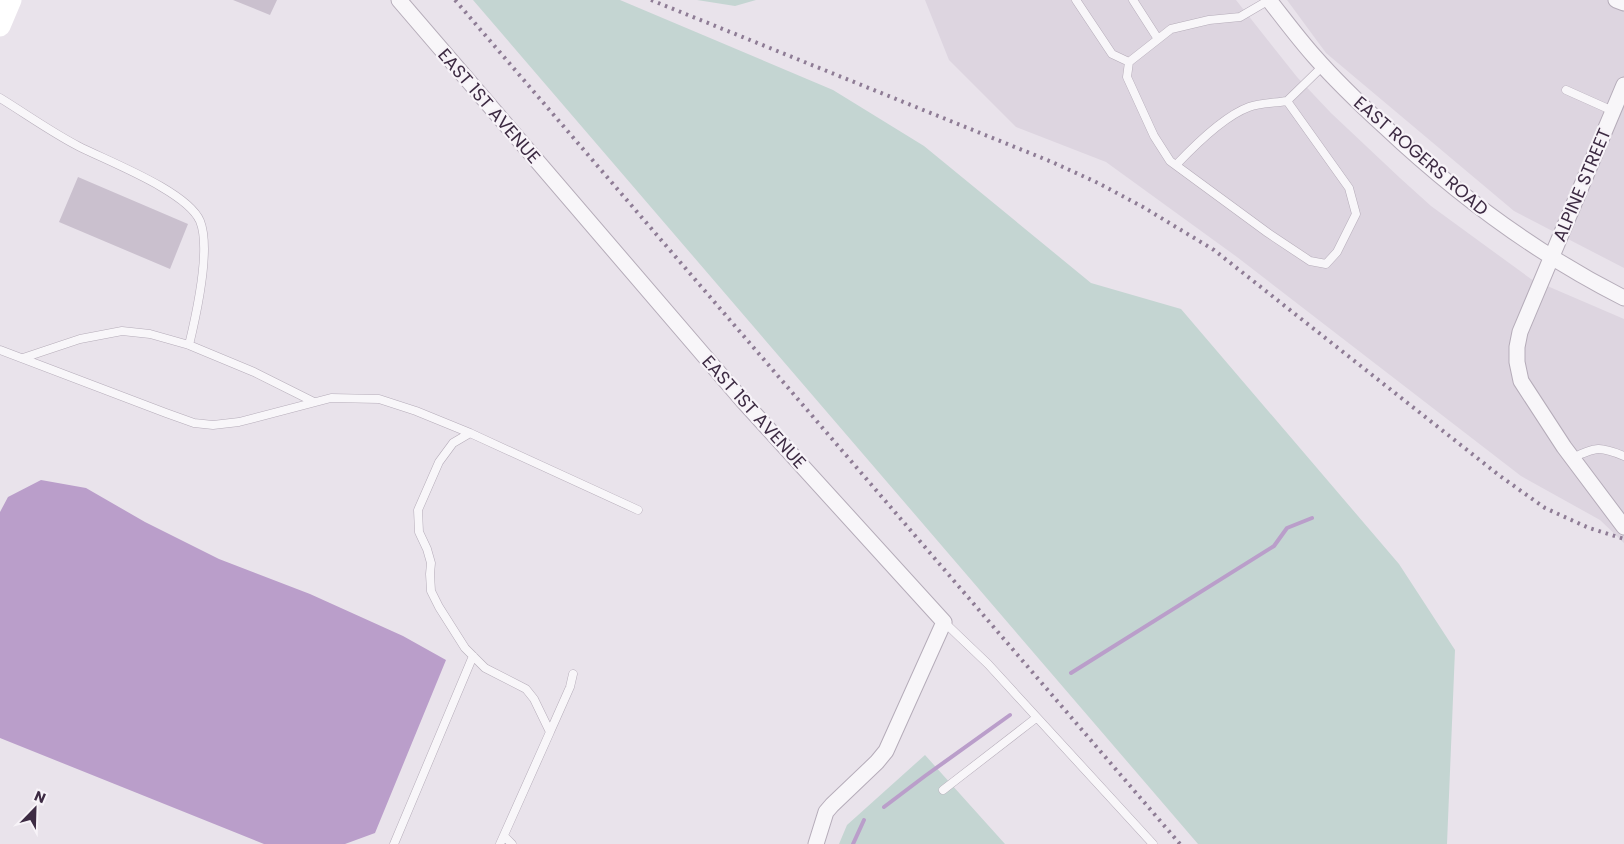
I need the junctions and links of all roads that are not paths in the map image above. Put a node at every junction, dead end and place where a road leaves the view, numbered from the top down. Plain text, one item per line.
1 (11, 0) edge
2 (399, 0) edge
3 (1076, 0) edge
4 (1133, 0) edge
5 (1269, 0) edge
6 (1616, 0) edge
7 (1624, 3) edge
8 (0, 26) edge
9 (1158, 38) junction
10 (1129, 62) junction
11 (1323, 66) junction
12 (1624, 85) edge
13 (1566, 90) dead end
14 (0, 98) edge
15 (1287, 101) junction
16 (1613, 111) junction
17 (1176, 165) junction
18 (1552, 257) junction
19 (1624, 298) edge
20 (189, 345) junction
21 (0, 350) edge
22 (23, 358) junction
23 (314, 402) junction
24 (470, 433) junction
25 (1624, 456) edge
26 (1572, 458) junction
27 (638, 510) dead end
28 (1624, 527) edge
29 (944, 622) junction
30 (473, 656) junction
31 (573, 674) dead end
32 (1036, 718) junction
33 (550, 732) junction
34 (943, 790) dead end
35 (504, 836) junction
36 (394, 844) edge
37 (500, 844) edge
38 (512, 844) edge
39 (816, 844) edge
40 (1152, 844) edge

1 - 8 main road
2 - 29 street, EAST 1ST AVENUE
3 - 10 lane
4 - 9 lane
5 - 9 lane
5 - 11 street, EAST ROGERS ROAD
6 - 7 street
9 - 10 lane
10 - 17 lane
11 - 15 lane
11 - 18 street, EAST ROGERS ROAD
12 - 16 street, ALPINE STREET
13 - 16 lane
14 - 20 lane
15 - 17 lane
15 - 17 lane
16 - 18 street, ALPINE STREET
18 - 19 street, EAST ROGERS ROAD
18 - 26 street, ALPINE STREET
20 - 22 lane
20 - 23 lane
21 - 22 lane
22 - 23 lane
23 - 24 lane
24 - 27 lane
24 - 30 lane
25 - 26 lane
26 - 28 street, ALPINE STREET
29 - 32 lane
29 - 39 street
30 - 33 lane
30 - 36 lane
31 - 33 lane
32 - 34 lane
32 - 40 lane
33 - 35 lane
35 - 37 lane
35 - 38 lane

